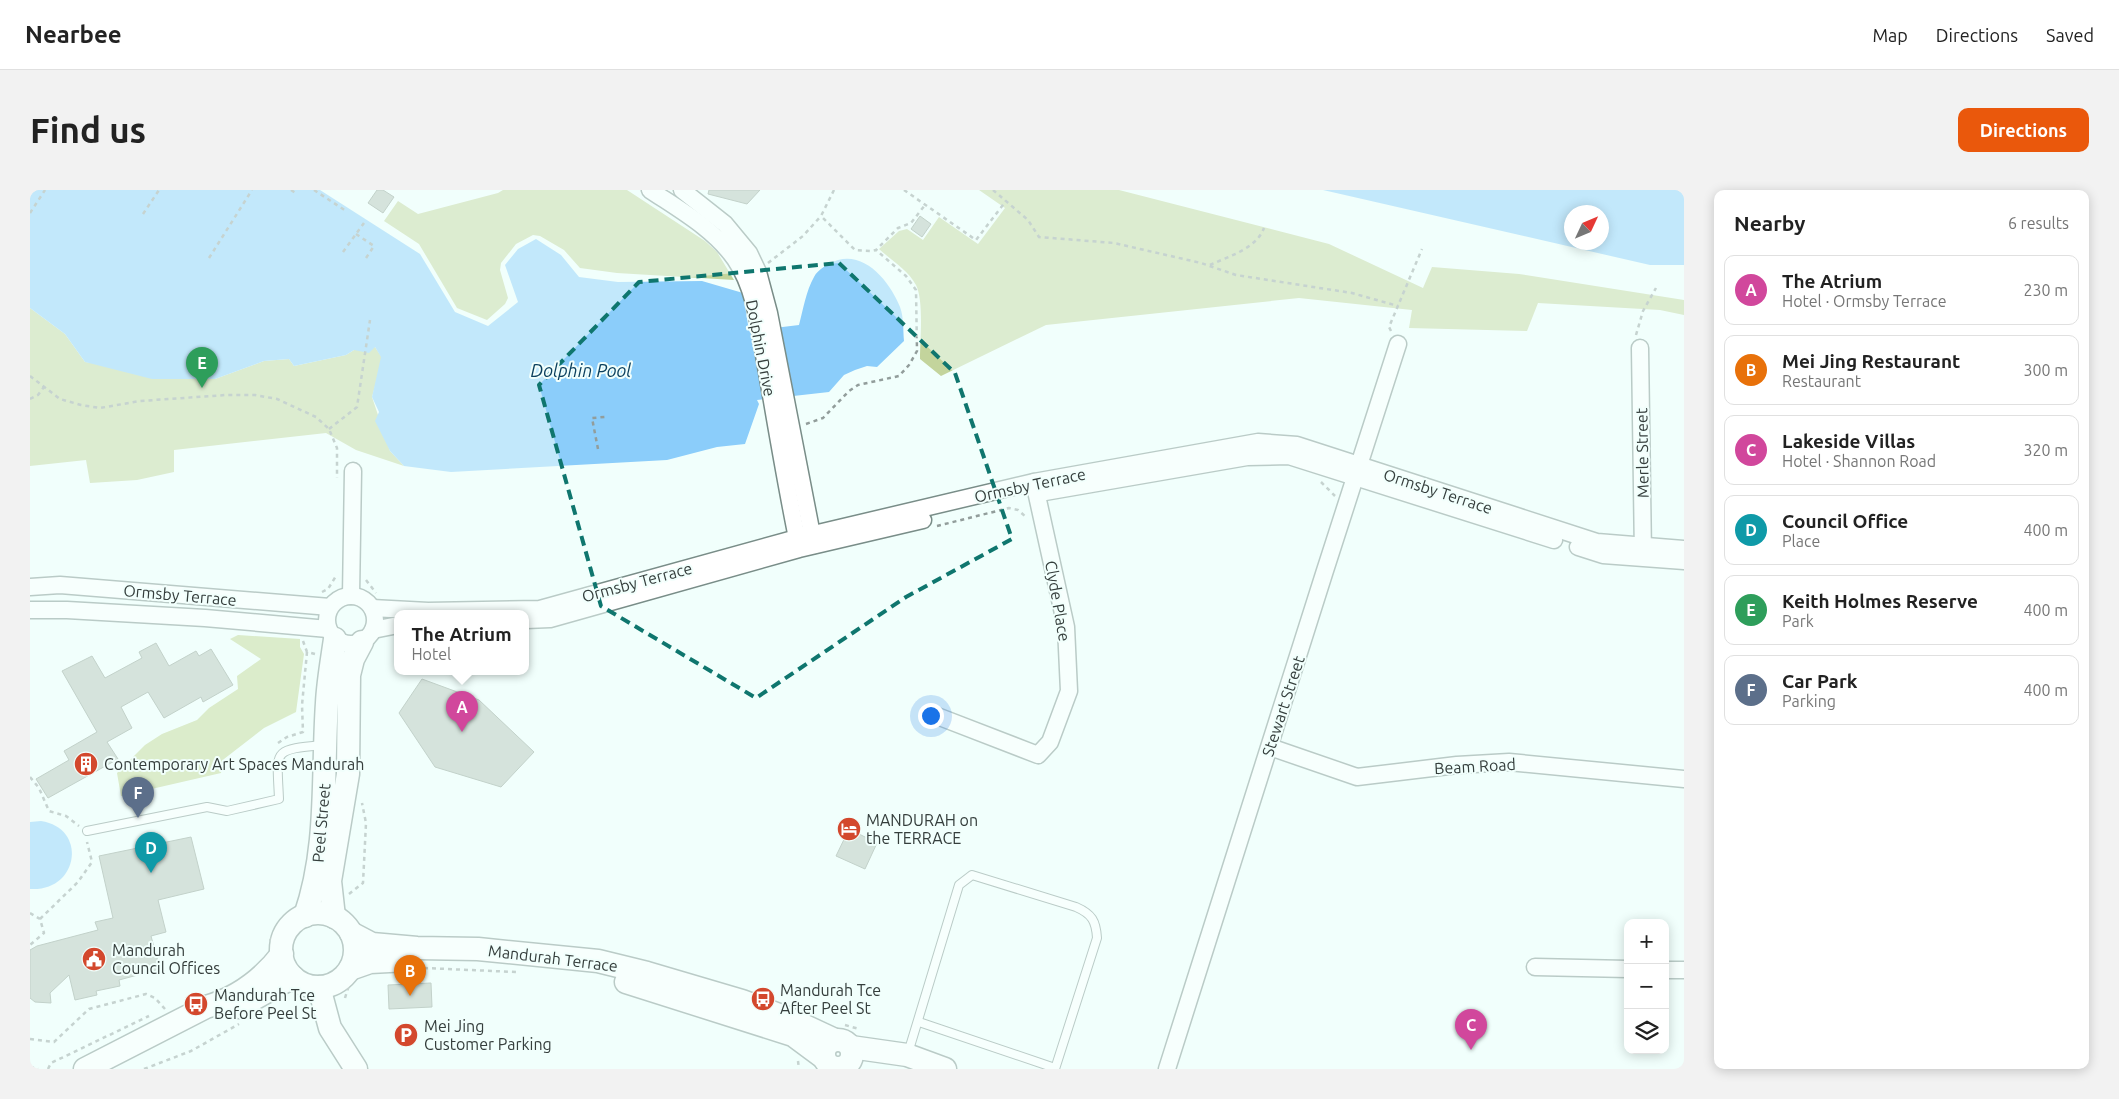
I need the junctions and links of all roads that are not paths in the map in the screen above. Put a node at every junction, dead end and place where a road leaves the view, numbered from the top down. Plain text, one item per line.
1 (650, 190) edge
2 (682, 190) edge
3 (758, 295) junction
4 (1398, 344) road end
5 (1640, 348) road end
6 (353, 471) dead end
7 (1356, 471) junction
8 (1035, 488) junction
9 (806, 542) junction
10 (1684, 549) edge
11 (1643, 552) junction
12 (1684, 561) edge
13 (30, 587) edge
14 (351, 596) junction
15 (330, 607) junction
16 (379, 608) junction
17 (30, 610) edge
18 (412, 610) edge
19 (484, 610) edge
20 (529, 620) edge
21 (394, 626) edge
22 (367, 636) junction
23 (332, 642) junction
24 (937, 716) dead end
25 (337, 745) junction
26 (1270, 748) junction
27 (1684, 779) edge
28 (84, 830) road end
29 (305, 916) junction
30 (334, 917) junction
31 (351, 933) junction
32 (282, 954) junction
33 (1535, 967) dead end
34 (1624, 969) edge
35 (1669, 970) edge
36 (1684, 970) edge
37 (293, 977) junction
38 (335, 980) junction
39 (919, 1022) junction
40 (836, 1060) edge
41 (909, 1062) edge
42 (1055, 1068) edge
43 (85, 1069) edge
44 (118, 1069) edge
45 (358, 1069) edge
46 (945, 1069) edge
47 (1167, 1069) edge

1 - 3 street, Dolphin Drive
2 - 3 street, Dolphin Drive
3 - 9 street, Dolphin Drive
3 - 9 street, Dolphin Drive
4 - 7 street, Stewart Street
5 - 11 street, Merle Street
6 - 14 street
7 - 8 street, Ormsby Terrace
7 - 11 street, Ormsby Terrace
7 - 26 street, Stewart Street
8 - 9 street, Ormsby Terrace
8 - 24 street, Clyde Place
9 - 19 street, Ormsby Terrace
9 - 20 street, Ormsby Terrace
10 - 11 street, Ormsby Terrace
11 - 12 street, Ormsby Terrace
13 - 15 street, Ormsby Terrace
14 - 15 street
14 - 16 street
15 - 23 street
16 - 18 street, Ormsby Terrace
16 - 22 street
17 - 23 street, Ormsby Terrace
21 - 22 street
22 - 23 street
22 - 25 main road, Peel Street
23 - 25 main road, Peel Street
25 - 28 lane
25 - 29 main road, Peel Street
25 - 30 main road, Peel Street
26 - 27 street, Beam Road
26 - 47 street, Stewart Street
29 - 30 main road
29 - 32 main road
30 - 31 main road
31 - 38 main road
31 - 40 main road, Mandurah Terrace
32 - 37 main road
32 - 43 main road
33 - 34 street
35 - 36 street
37 - 38 main road
37 - 44 main road
38 - 40 main road, Mandurah Terrace
38 - 45 main road
39 - 41 lane
39 - 42 lane
39 - 42 lane
40 - 41 main road, Mandurah Terrace
41 - 46 main road, Mandurah Terrace

